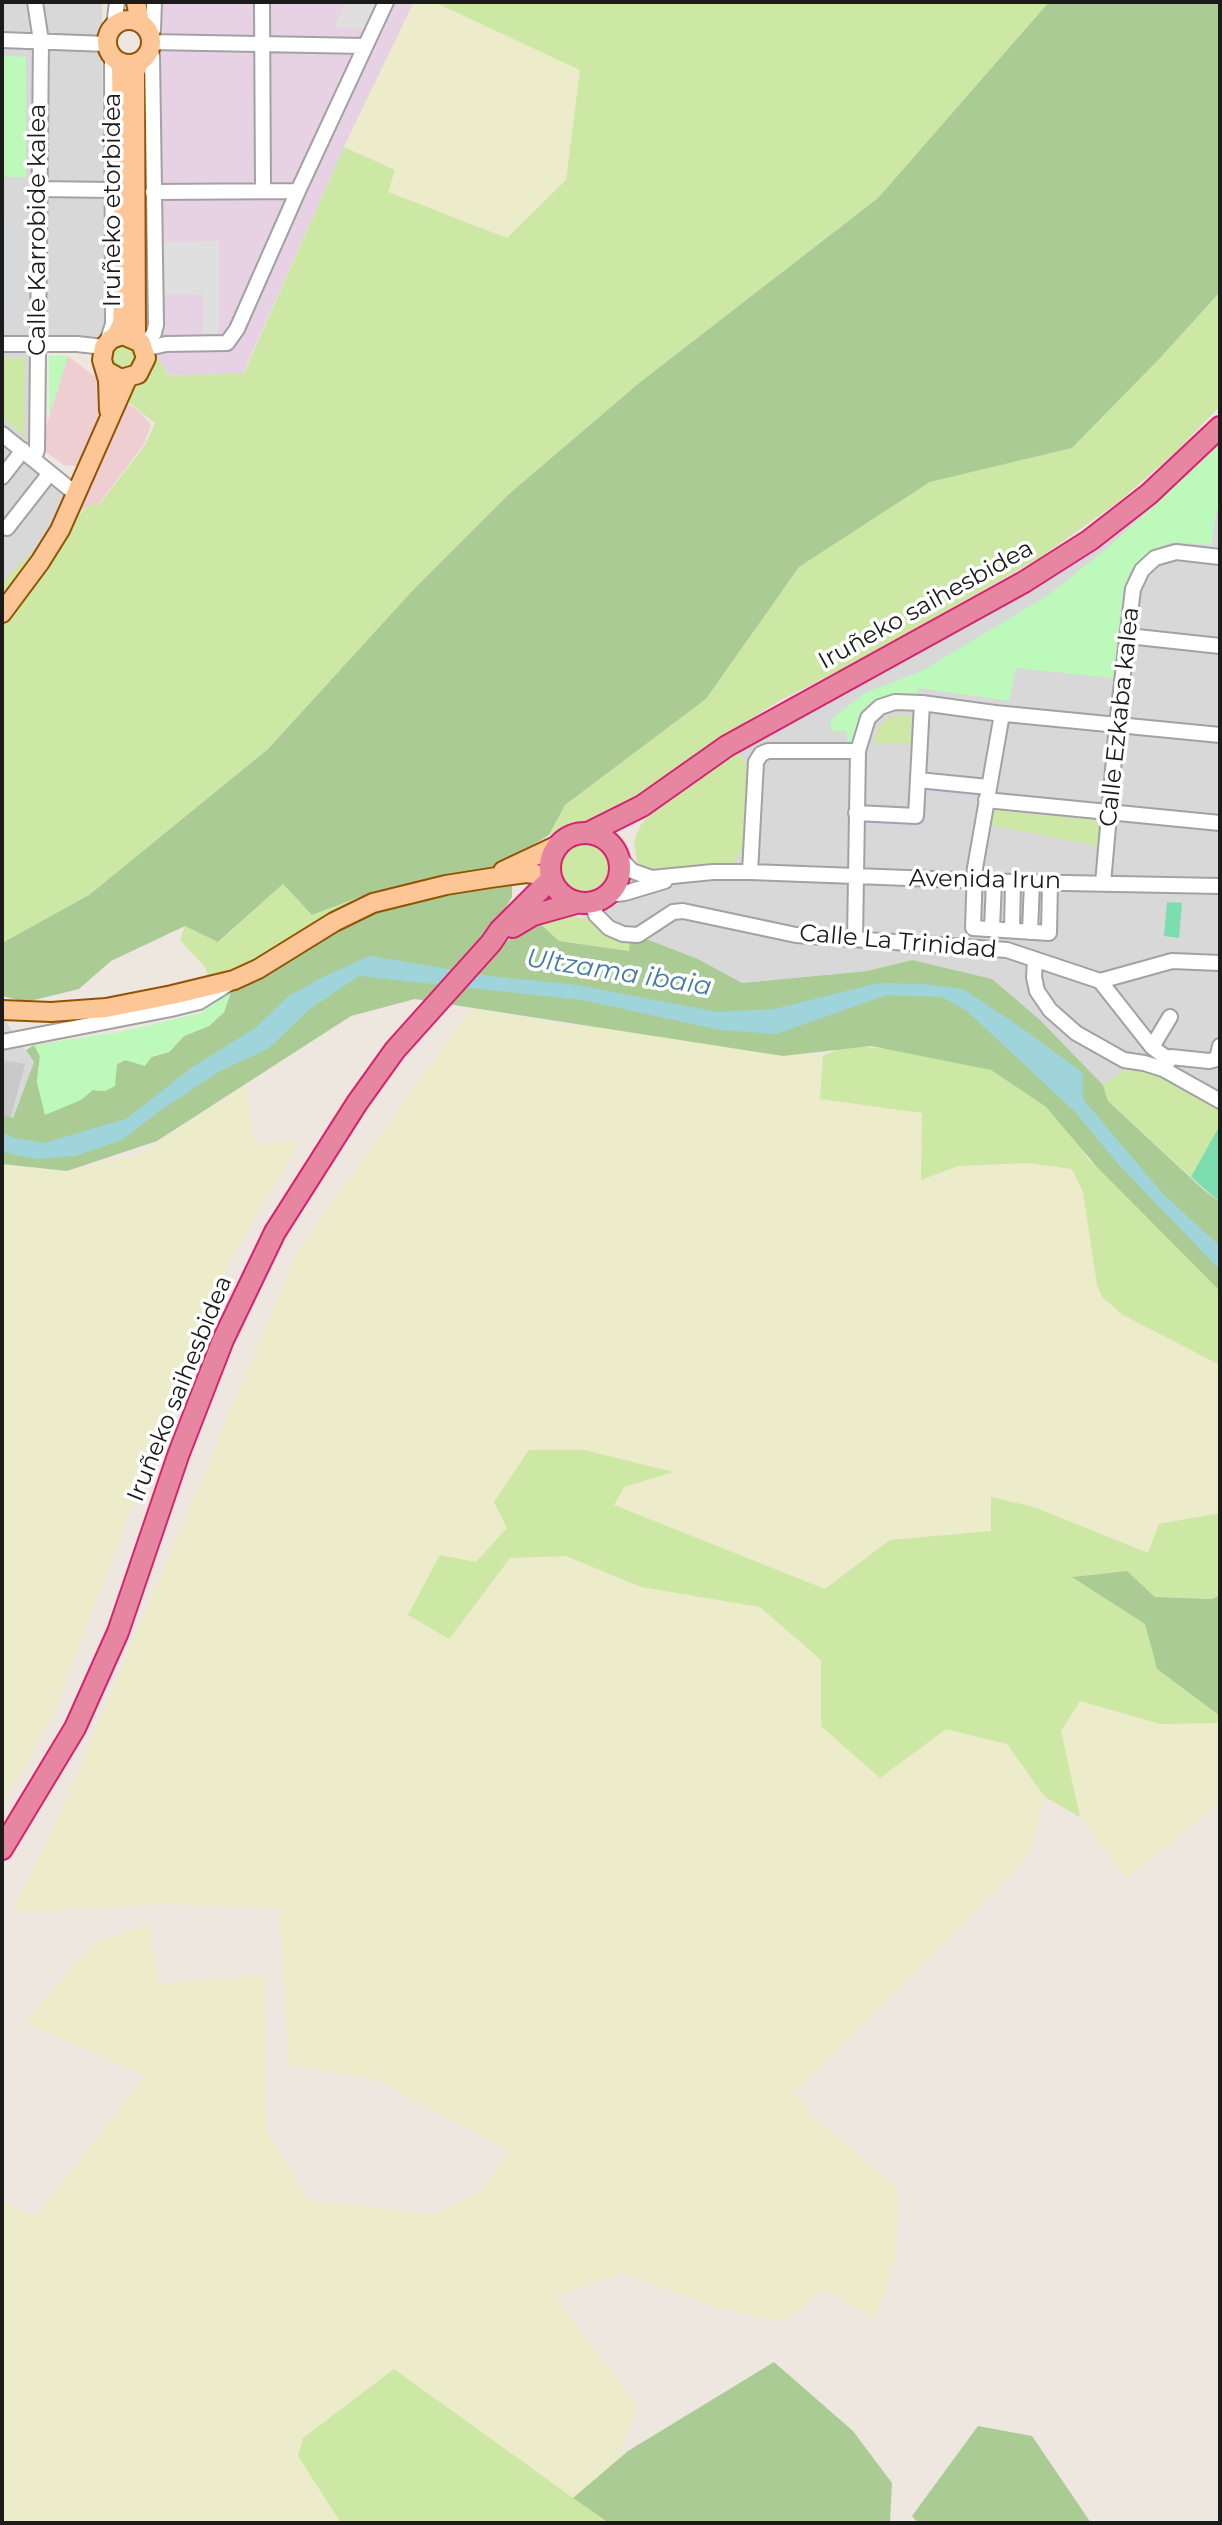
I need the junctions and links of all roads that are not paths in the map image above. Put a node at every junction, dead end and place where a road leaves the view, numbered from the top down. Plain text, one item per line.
1 (35, 2) edge
2 (117, 2) edge
3 (124, 2) edge
4 (136, 2) edge
5 (154, 2) edge
6 (262, 2) edge
7 (386, 2) edge
8 (117, 24) junction
9 (2, 40) edge
10 (41, 41) junction
11 (146, 42) junction
12 (262, 43) junction
13 (365, 46) junction
14 (113, 54) junction
15 (39, 189) junction
16 (263, 189) junction
17 (111, 190) junction
18 (298, 191) junction
19 (153, 192) junction
20 (2, 344) edge
21 (38, 344) junction
22 (141, 345) junction
23 (107, 353) junction
24 (127, 379) junction
25 (109, 417) junction
26 (1220, 427) edge
27 (2, 434) edge
28 (29, 454) junction
29 (50, 473) junction
30 (2, 477) edge
31 (76, 494) junction
32 (7, 528) dead end
33 (1220, 557) edge
34 (2, 613) edge
35 (1128, 636) junction
36 (1220, 646) edge
37 (922, 703) junction
38 (1002, 714) junction
39 (1117, 725) junction
40 (1220, 735) edge
41 (858, 751) junction
42 (918, 780) junction
43 (986, 791) junction
44 (642, 806) junction
45 (1109, 812) junction
46 (859, 813) junction
47 (1220, 823) edge
48 (590, 832) junction
49 (556, 846) junction
50 (618, 853) junction
51 (750, 872) junction
52 (510, 876) junction
53 (550, 877) junction
54 (673, 877) junction
55 (857, 877) junction
56 (490, 878) junction
57 (973, 881) junction
58 (994, 881) junction
59 (1013, 882) junction
60 (1032, 882) junction
61 (1050, 882) junction
62 (1103, 883) junction
63 (1220, 886) edge
64 (592, 900) junction
65 (515, 914) junction
66 (992, 929) junction
67 (1012, 930) junction
68 (1030, 932) junction
69 (855, 939) junction
70 (485, 949) junction
71 (1035, 961) junction
72 (1220, 963) edge
73 (234, 980) junction
74 (1100, 981) junction
75 (2, 1010) edge
76 (1170, 1017) dead end
77 (2, 1042) edge
78 (1220, 1046) edge
79 (1152, 1047) junction
80 (1166, 1064) junction
81 (1220, 1101) edge
82 (2, 1849) edge

1 - 10 street, Calle Karrobide kalea
2 - 8 street
3 - 8 main road
4 - 11 main road, Iruñeko etorbidea
5 - 11 street
6 - 12 street
7 - 13 street
8 - 11 main road
8 - 14 main road
9 - 10 street
10 - 14 street
10 - 15 street, Calle Karrobide kalea
11 - 12 street
11 - 14 main road
11 - 19 street
11 - 22 main road, Iruñeko etorbidea
12 - 13 street
12 - 16 street
13 - 18 street
14 - 17 street, Iruñeko etorbidea
14 - 23 main road, Iruñeko etorbidea
15 - 17 street
15 - 21 street, Calle Karrobide kalea
16 - 18 street
16 - 19 street
17 - 23 street, Iruñeko etorbidea
18 - 22 street
19 - 22 street
20 - 21 street
21 - 23 street
21 - 28 street, Calle Karrobide kalea
22 - 23 main road
22 - 24 main road
23 - 24 main road
23 - 25 main road
24 - 25 main road
25 - 31 main road
26 - 44 highway, Iruñeko saihesbidea
27 - 28 street
28 - 29 street
28 - 30 street
29 - 31 street
29 - 32 street
31 - 34 main road
33 - 35 street, Calle Ezkaba kalea
35 - 36 street
35 - 39 street, Calle Ezkaba kalea
37 - 38 street
37 - 41 street
37 - 42 street
38 - 39 street
38 - 43 street
39 - 40 street
39 - 45 street, Calle Ezkaba kalea
41 - 46 street
41 - 51 street
42 - 43 street
42 - 46 street
43 - 45 street
43 - 57 street
44 - 48 highway, Iruñeko saihesbidea
44 - 50 highway, Iruñeko saihesbidea
45 - 47 street
45 - 62 street, Calle Ezkaba kalea
46 - 55 street
48 - 49 highway
48 - 50 highway
49 - 53 highway
49 - 56 main road
50 - 54 street
50 - 64 highway
51 - 54 street, Avenida Irun
51 - 55 street, Avenida Irun
52 - 53 main road
52 - 56 main road
52 - 65 main road
53 - 64 highway
53 - 65 highway, Iruñeko saihesbidea
54 - 64 street
55 - 57 street, Avenida Irun
55 - 69 street
56 - 73 main road
57 - 58 street, Avenida Irun
57 - 66 street
58 - 59 street, Avenida Irun
58 - 66 street
59 - 60 street, Avenida Irun
59 - 67 street
60 - 61 street, Avenida Irun
60 - 68 street
61 - 62 street, Avenida Irun
61 - 68 street
62 - 63 street, Avenida Irun
64 - 69 street, Calle La Trinidad
64 - 70 highway, Iruñeko saihesbidea
65 - 70 highway, Iruñeko saihesbidea
66 - 67 street
67 - 68 street
69 - 71 street, Calle La Trinidad
70 - 82 highway, Iruñeko saihesbidea
71 - 74 street, Calle La Trinidad
71 - 80 street
72 - 74 street
73 - 75 main road
73 - 77 street
74 - 79 street
76 - 79 street
78 - 80 street
79 - 80 street
80 - 81 street

